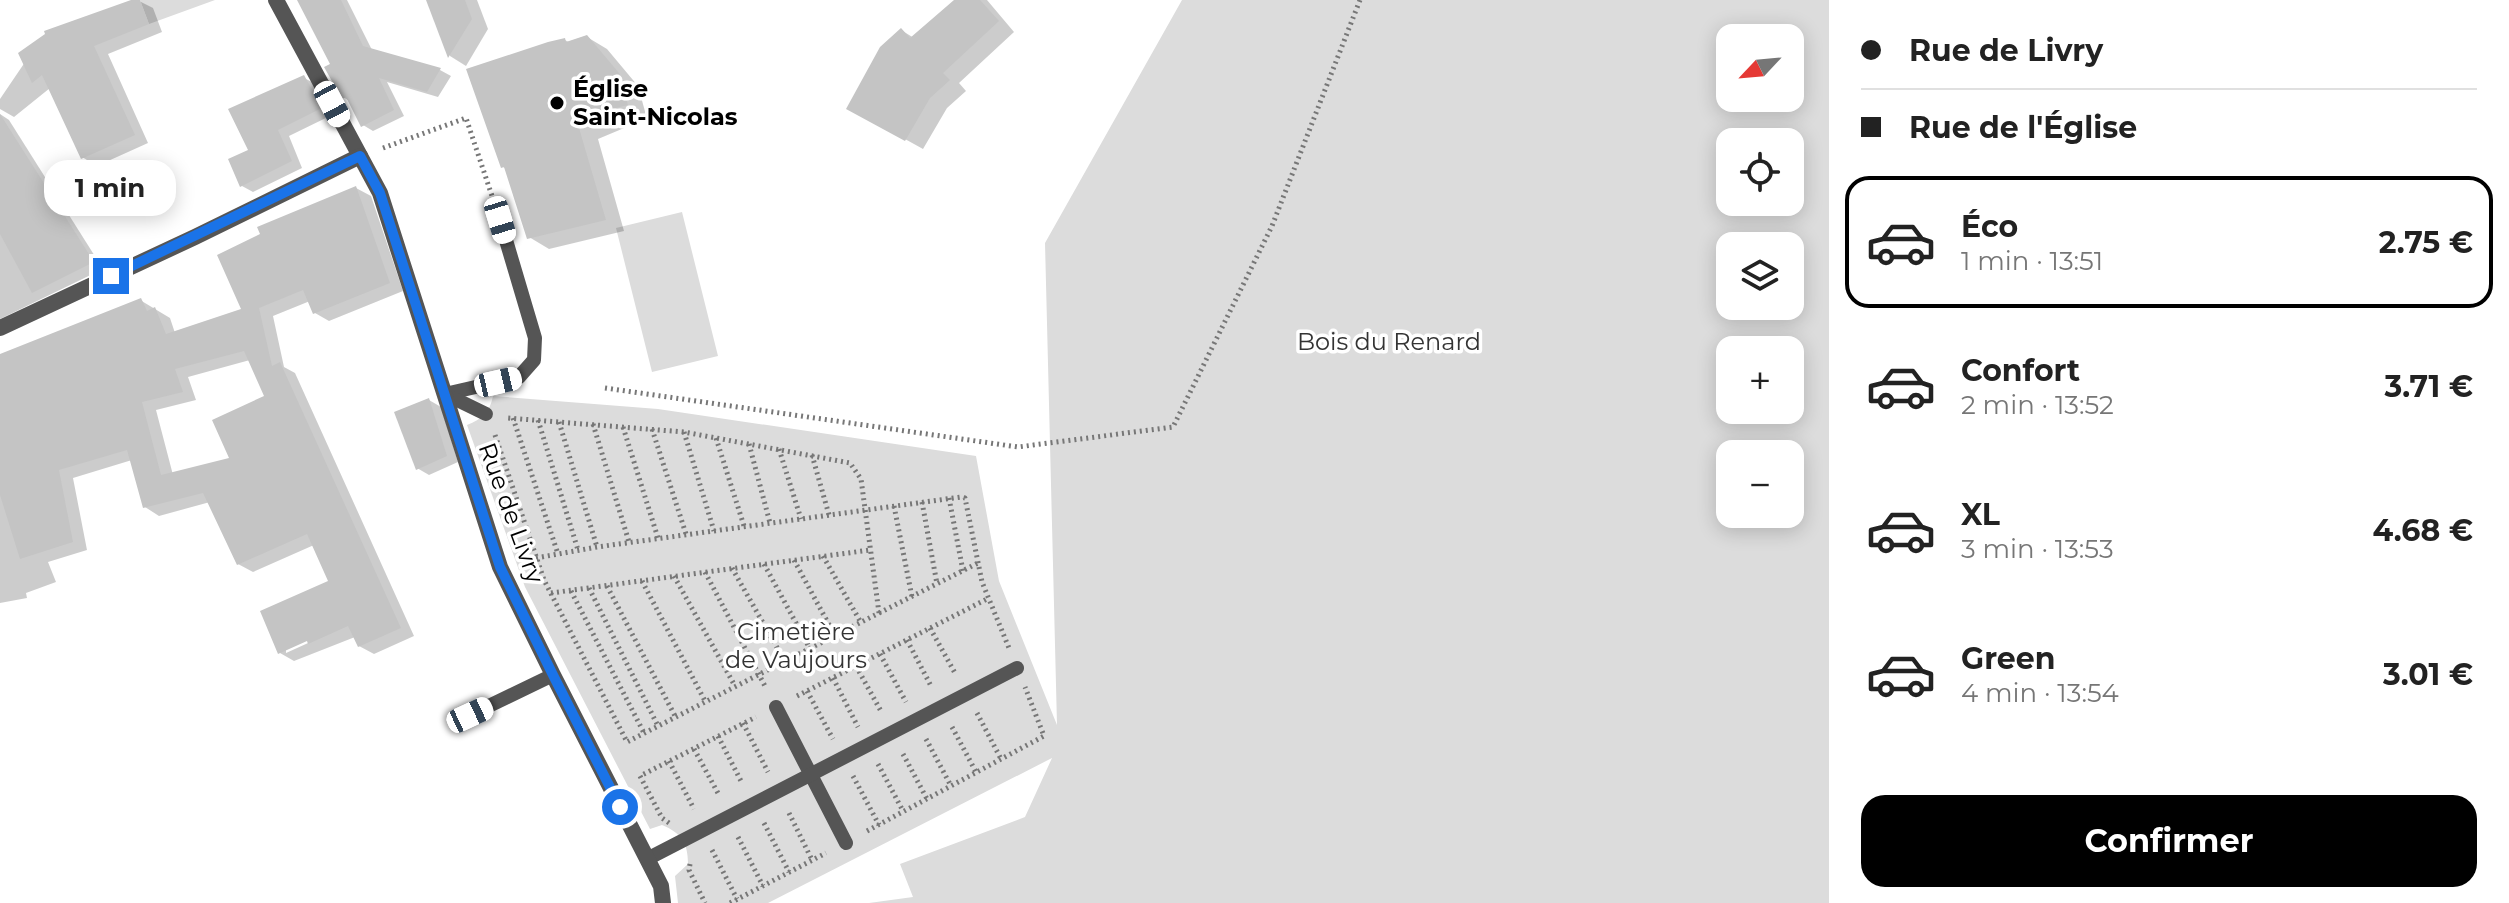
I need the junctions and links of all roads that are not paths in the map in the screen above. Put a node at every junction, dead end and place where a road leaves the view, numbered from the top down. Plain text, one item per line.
1 (276, 0) edge
2 (360, 156) junction
3 (500, 220) road end
4 (0, 328) edge
5 (445, 394) junction
6 (490, 418) road end
7 (1017, 668) road end
8 (553, 675) junction
9 (776, 707) road end
10 (470, 715) dead end
11 (811, 775) junction
12 (846, 843) road end
13 (647, 859) junction
14 (663, 903) edge

1 - 2 street, Rue de Livry
2 - 4 street
2 - 5 street, Rue de Livry
3 - 5 lane
5 - 6 lane
5 - 8 street, Rue de Livry
7 - 11 lane
8 - 10 lane
8 - 13 street, Rue de Livry
9 - 11 lane
11 - 12 lane
11 - 13 lane
13 - 14 street, Rue de Livry

